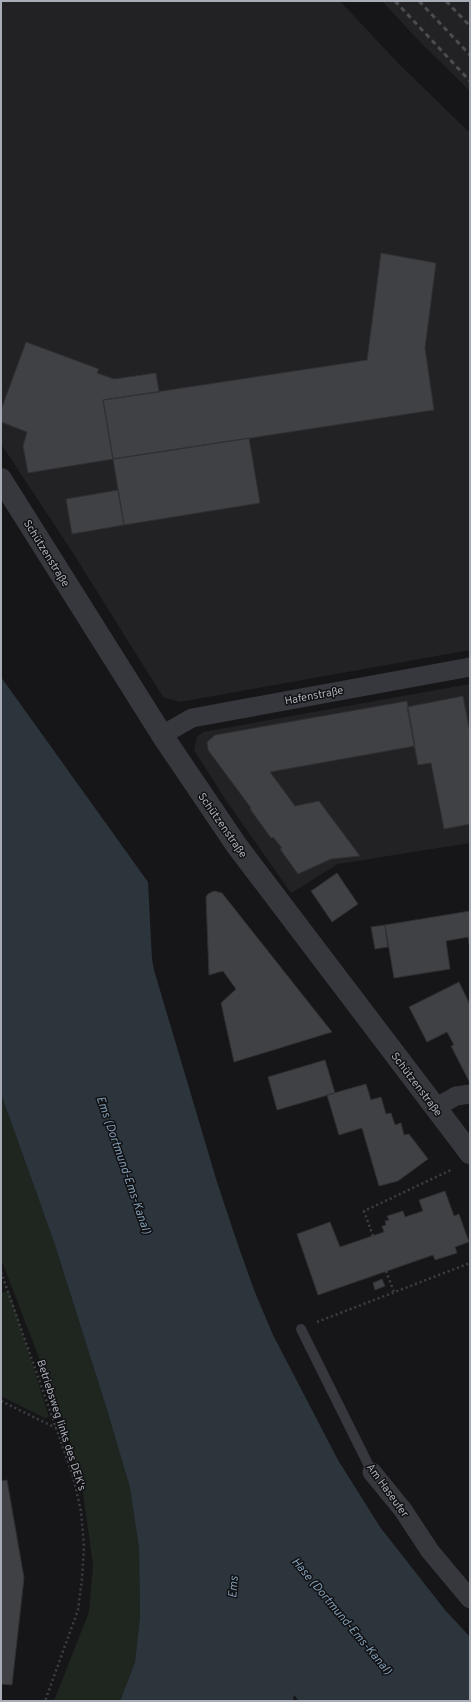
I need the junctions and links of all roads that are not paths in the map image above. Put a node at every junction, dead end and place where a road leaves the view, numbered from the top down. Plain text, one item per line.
1 (1, 480) edge
2 (470, 667) edge
3 (162, 735) junction
4 (470, 1094) edge
5 (435, 1108) junction
6 (463, 1160) edge
7 (301, 1329) road end
8 (372, 1472) joint
9 (470, 1598) edge

1 - 3 street, Schützenstraße
2 - 3 street, Hafenstraße
3 - 5 street, Schützenstraße
4 - 5 street
5 - 6 street, Schützenstraße
7 - 8 lane, Am Haseufer
8 - 9 street, Am Haseufer

